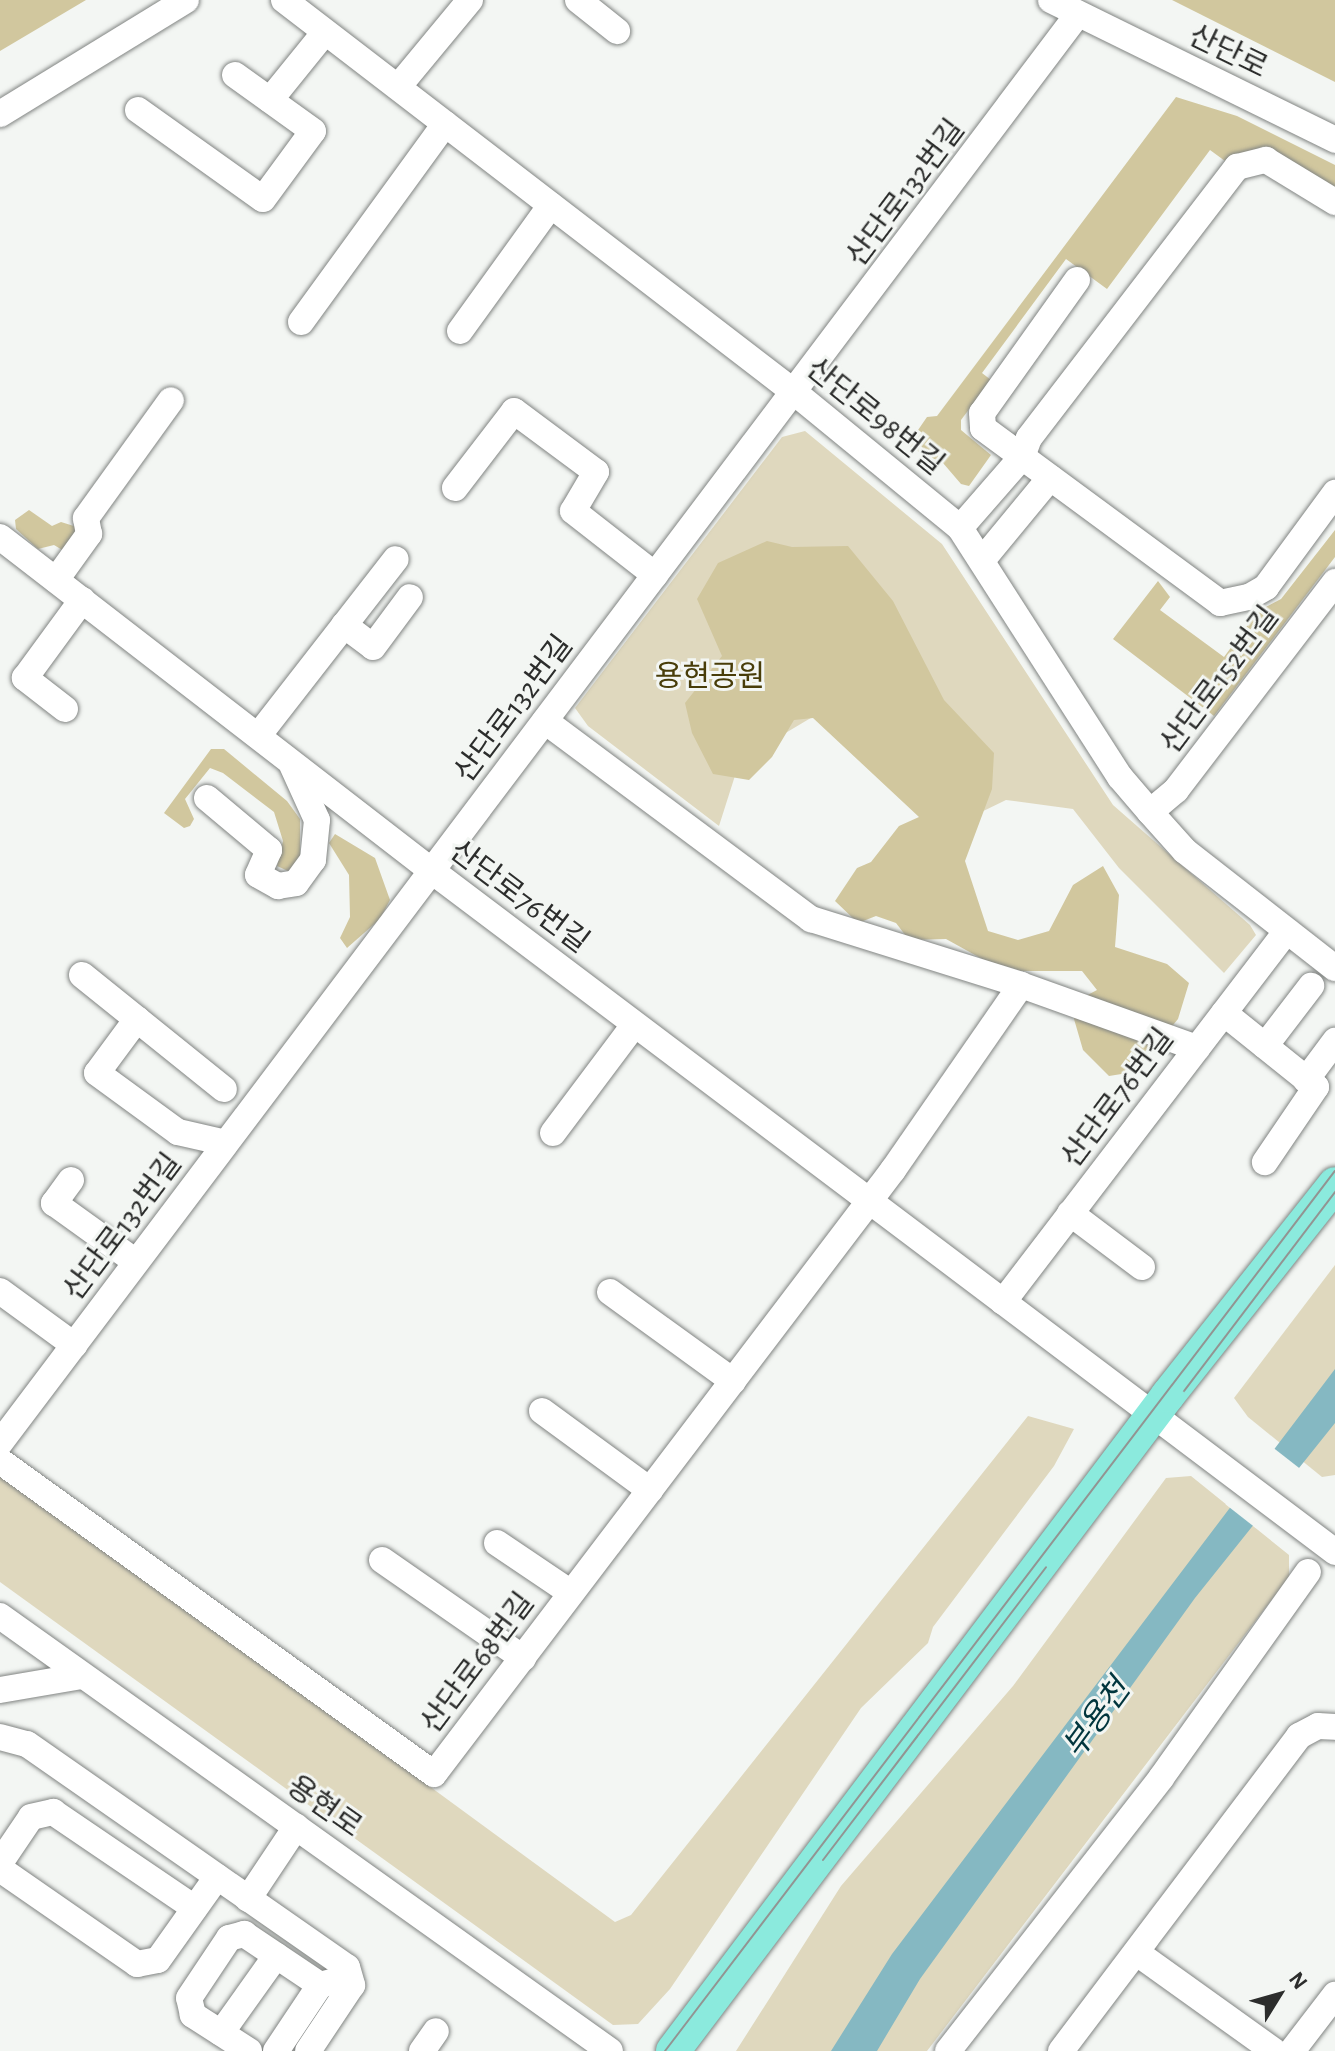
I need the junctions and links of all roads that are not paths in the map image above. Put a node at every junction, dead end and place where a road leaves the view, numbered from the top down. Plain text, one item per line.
1 (186, 0) edge
2 (284, 0) edge
3 (470, 0) edge
4 (578, 0) edge
5 (1051, 0) edge
6 (1078, 14) junction
7 (617, 31) dead end
8 (325, 32) junction
9 (235, 75) dead end
10 (398, 87) junction
11 (270, 100) junction
12 (138, 110) dead end
13 (0, 114) edge
14 (445, 124) junction
15 (1335, 140) edge
16 (1335, 202) edge
17 (551, 205) junction
18 (1077, 280) dead end
19 (301, 322) dead end
20 (460, 331) dead end
21 (794, 392) junction
22 (171, 400) dead end
23 (1022, 457) junction
24 (1050, 478) junction
25 (455, 488) dead end
26 (1335, 493) edge
27 (960, 528) junction
28 (0, 537) edge
29 (984, 558) junction
30 (396, 559) dead end
31 (655, 575) junction
32 (56, 580) junction
33 (1335, 582) edge
34 (410, 597) dead end
35 (82, 600) junction
36 (344, 625) junction
37 (65, 709) dead end
38 (545, 721) junction
39 (258, 736) junction
40 (291, 762) junction
41 (207, 798) dead end
42 (1150, 812) junction
43 (432, 871) junction
44 (1285, 933) junction
45 (1335, 968) edge
46 (82, 975) dead end
47 (1021, 985) junction
48 (1311, 986) dead end
49 (1224, 1013) junction
50 (137, 1019) junction
51 (634, 1025) junction
52 (1335, 1041) edge
53 (1265, 1046) junction
54 (1197, 1048) junction
55 (1306, 1080) junction
56 (224, 1089) dead end
57 (553, 1133) dead end
58 (226, 1143) junction
59 (1265, 1162) dead end
60 (71, 1180) dead end
61 (1335, 1184) edge
62 (869, 1202) junction
63 (1070, 1213) junction
64 (136, 1262) junction
65 (1142, 1267) dead end
66 (0, 1291) edge
67 (610, 1292) dead end
68 (1003, 1302) junction
69 (74, 1345) junction
70 (733, 1381) junction
71 (542, 1411) dead end
72 (1154, 1414) junction
73 (1, 1445) edge
74 (650, 1490) junction
75 (497, 1543) dead end
76 (1335, 1552) edge
77 (382, 1560) dead end
78 (1308, 1572) dead end
79 (571, 1593) junction
80 (0, 1616) edge
81 (523, 1658) junction
82 (82, 1676) junction
83 (0, 1690) edge
84 (1335, 1727) edge
85 (0, 1737) edge
86 (296, 1827) junction
87 (0, 1866) edge
88 (217, 1877) junction
89 (248, 1899) junction
90 (194, 1908) junction
91 (1137, 1953) junction
92 (276, 1956) junction
93 (350, 1977) junction
94 (320, 1985) junction
95 (1335, 1995) edge
96 (221, 2033) junction
97 (578, 2041) edge
98 (249, 2051) edge
99 (276, 2051) edge
100 (308, 2051) edge
101 (610, 2051) edge
102 (673, 2051) edge
103 (948, 2051) edge
104 (1061, 2051) edge
105 (1274, 2051) edge
106 (1292, 2051) edge

1 - 13 street
2 - 8 street, 산단로98번길
3 - 10 street
4 - 7 street
5 - 6 street, 산단로
6 - 15 street, 산단로
6 - 21 street, 산단로132번길
8 - 10 street, 산단로98번길
8 - 11 street
9 - 11 street
10 - 14 street, 산단로98번길
11 - 12 street
14 - 17 street, 산단로98번길
14 - 19 street
16 - 23 street
17 - 20 street
17 - 21 street, 산단로98번길
18 - 23 street
21 - 27 street, 산단로98번길
21 - 31 street, 산단로132번길
22 - 32 street
23 - 24 street
23 - 27 street
24 - 26 street
24 - 29 street
25 - 31 street
27 - 29 street, 산단로98번길
28 - 32 street, 산단로76번길
29 - 42 street, 산단로98번길
30 - 36 street
31 - 38 street, 산단로132번길
32 - 35 street, 산단로76번길
33 - 42 street, 산단로152번길
34 - 36 street
35 - 37 street
35 - 39 street, 산단로76번길
36 - 39 street
38 - 43 street, 산단로132번길
38 - 47 street
39 - 40 street, 산단로76번길
40 - 41 street
40 - 43 street, 산단로76번길
42 - 44 street, 산단로98번길
43 - 51 street, 산단로76번길
43 - 58 street, 산단로132번길
44 - 45 street, 산단로98번길
44 - 49 street, 산단로76번길
46 - 50 street
47 - 54 street
47 - 62 street, 산단로68번길
48 - 53 street
49 - 53 street
49 - 54 street, 산단로76번길
50 - 56 street
50 - 58 street
51 - 57 street
51 - 62 street, 산단로76번길
52 - 55 street
53 - 55 street
54 - 63 street, 산단로76번길
55 - 59 street
58 - 64 street, 산단로132번길
60 - 64 street
61 - 72 main road
62 - 68 street, 산단로76번길
62 - 70 street, 산단로68번길
63 - 65 street
63 - 68 street, 산단로76번길
64 - 69 street, 산단로132번길
66 - 69 street
67 - 70 street
68 - 72 street, 산단로76번길
69 - 73 street, 산단로132번길
70 - 74 street, 산단로68번길
71 - 74 street
72 - 76 street, 산단로76번길
72 - 102 main road
73 - 81 street, 산단로68번길
74 - 79 street, 산단로68번길
75 - 79 street
77 - 81 street
78 - 103 street
79 - 81 street, 산단로68번길
80 - 82 street, 용현로
82 - 83 street
82 - 86 street, 용현로
84 - 91 street
85 - 88 street
86 - 89 street
86 - 97 street, 용현로
87 - 90 street
87 - 90 street
88 - 89 street
88 - 90 street
89 - 93 street
91 - 104 street
91 - 105 street
92 - 94 street
92 - 96 street
92 - 96 street
93 - 94 street
93 - 100 street
94 - 99 street
95 - 106 street
96 - 98 street
97 - 101 street, 용현로

